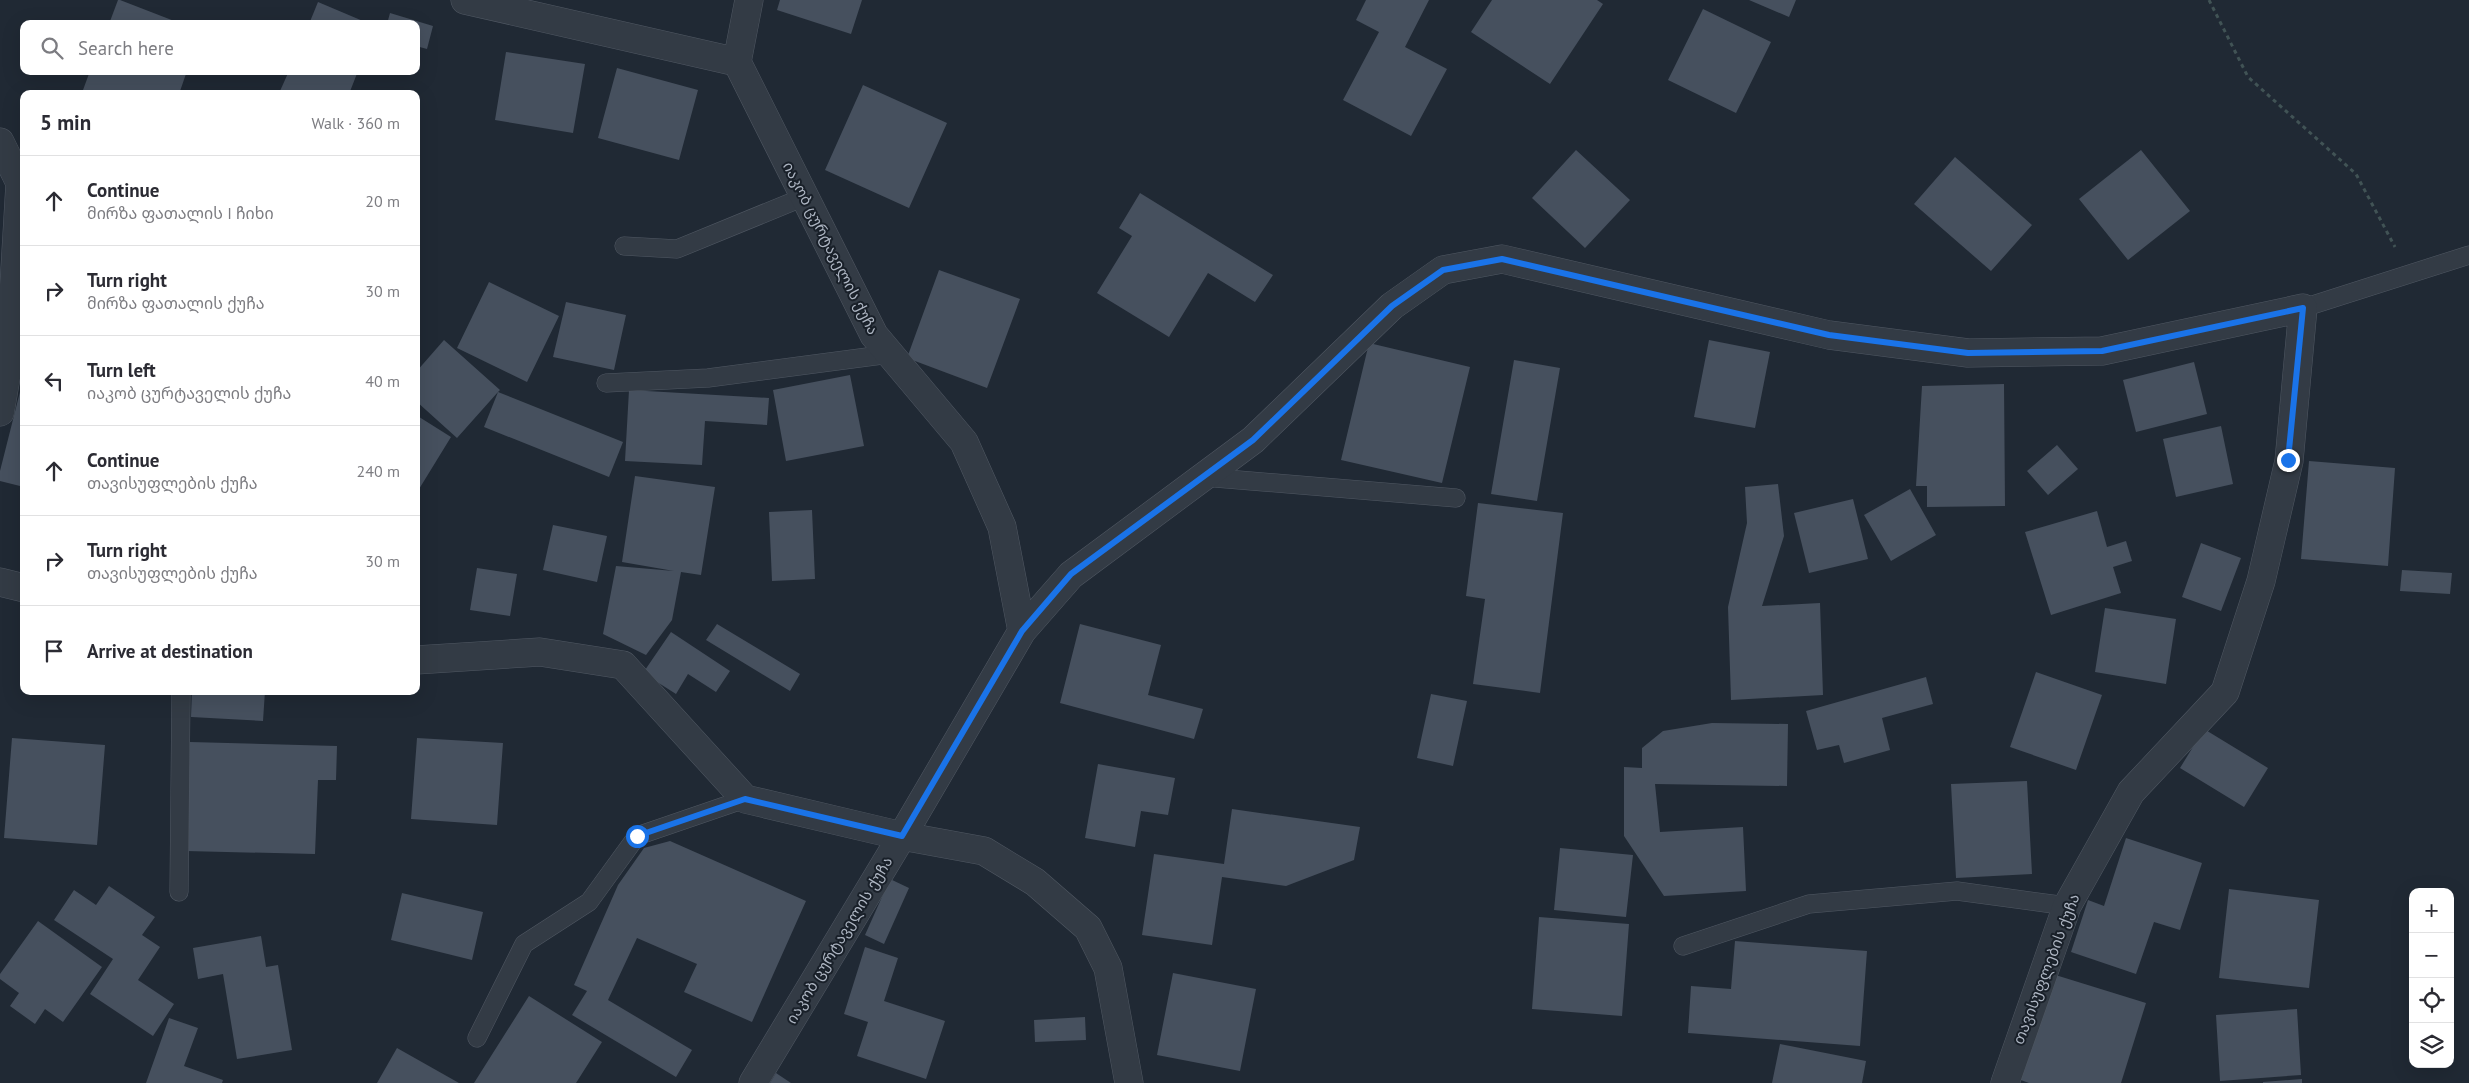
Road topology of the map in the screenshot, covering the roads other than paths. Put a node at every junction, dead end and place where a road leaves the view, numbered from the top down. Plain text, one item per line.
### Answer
1 (465, 0) edge
2 (749, 0) edge
3 (737, 62) junction
4 (0, 142) edge
5 (804, 197) junction
6 (624, 246) dead end
7 (2469, 255) edge
8 (2303, 308) junction
9 (890, 354) junction
10 (606, 383) dead end
11 (0, 412) edge
12 (1203, 477) junction
13 (1456, 498) dead end
14 (0, 582) edge
15 (20, 587) edge
16 (1022, 631) junction
17 (420, 660) edge
18 (181, 695) edge
19 (745, 799) junction
20 (902, 836) junction
21 (179, 892) dead end
22 (2067, 906) junction
23 (1683, 946) dead end
24 (477, 1038) dead end
25 (753, 1083) edge
26 (1129, 1083) edge
27 (2005, 1083) edge

1 - 3 street
2 - 3 street
3 - 5 street, იაკობ ცურტაველის ქუჩა
4 - 11 street
5 - 6 lane
5 - 9 street, იაკობ ცურტაველის ქუჩა
7 - 8 lane
8 - 12 street
8 - 22 street, თავისუფლების ქუჩა
9 - 10 lane
9 - 16 street, იაკობ ცურტაველის ქუჩა
12 - 13 lane
12 - 16 street
14 - 15 street
16 - 20 street, იაკობ ცურტაველის ქუჩა
17 - 19 street
18 - 21 lane
19 - 20 street
19 - 24 lane
20 - 25 street, იაკობ ცურტაველის ქუჩა
20 - 26 street
22 - 23 lane
22 - 27 street, თავისუფლების ქუჩა

